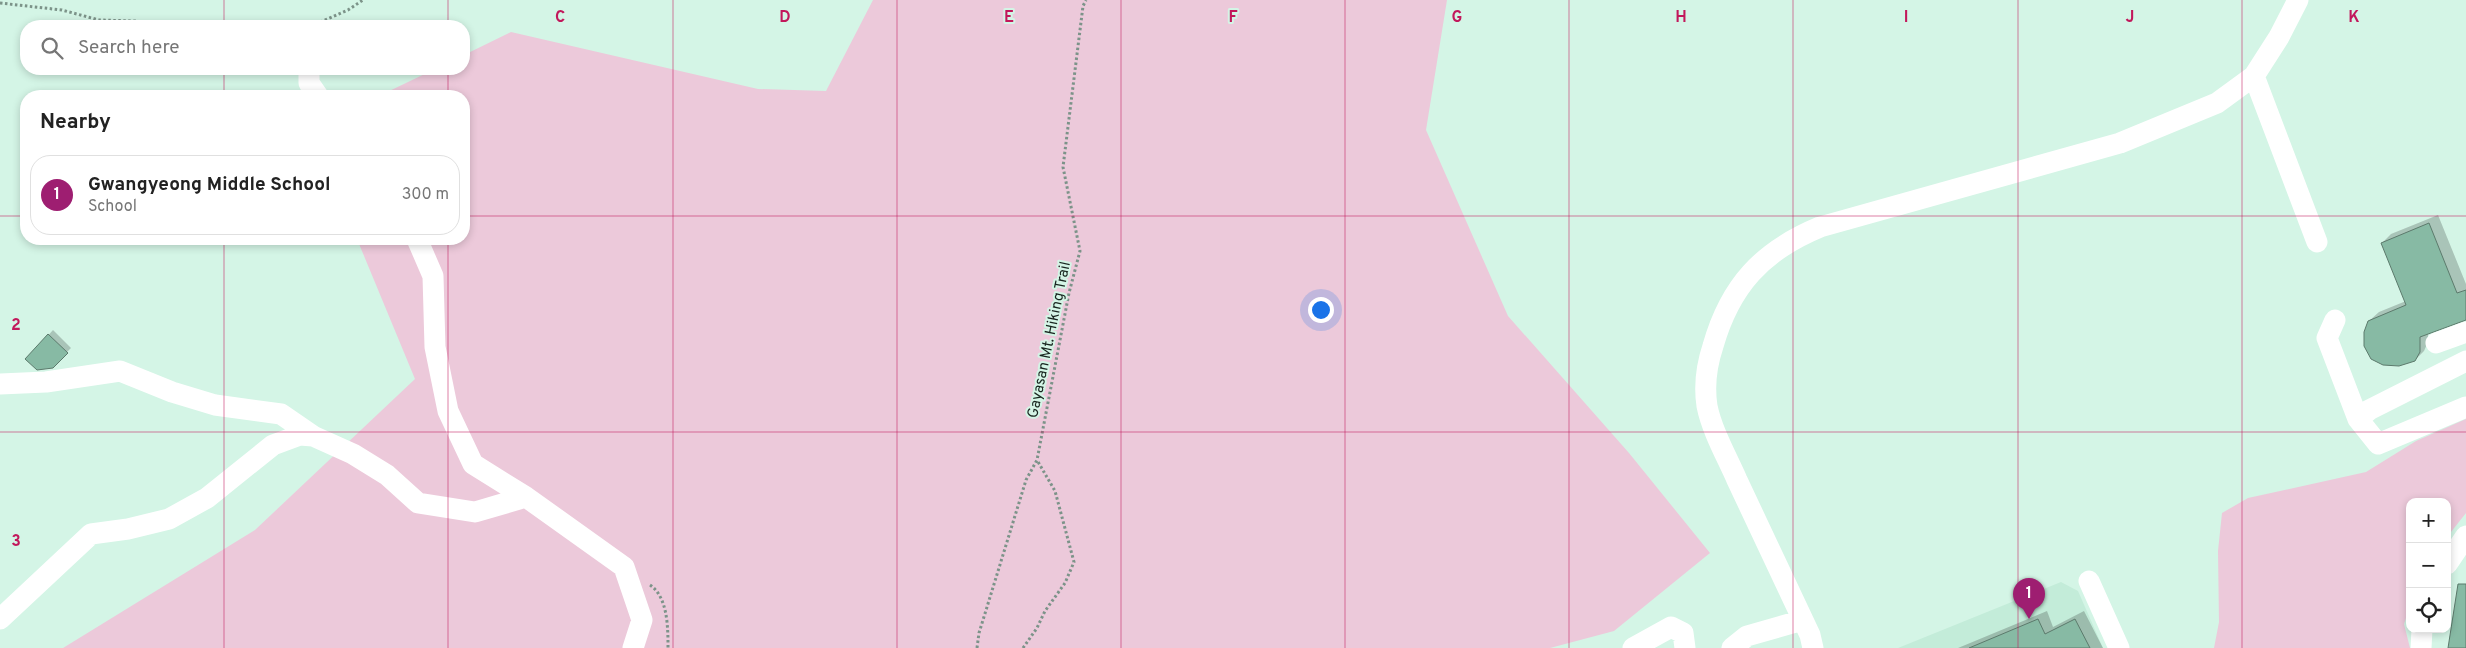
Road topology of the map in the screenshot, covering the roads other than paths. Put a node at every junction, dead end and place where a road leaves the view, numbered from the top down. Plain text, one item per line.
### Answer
1 (2298, 0) edge
2 (309, 75) edge
3 (2254, 76) junction
4 (314, 90) edge
5 (2317, 242) dead end
6 (420, 245) edge
7 (2335, 320) dead end
8 (2466, 332) edge
9 (2436, 343) dead end
10 (2466, 361) edge
11 (0, 384) edge
12 (2466, 407) edge
13 (2358, 419) junction
14 (313, 436) junction
15 (526, 497) junction
16 (2466, 536) edge
17 (2451, 558) edge
18 (2089, 581) dead end
19 (0, 619) edge
20 (1803, 620) junction
21 (2422, 633) edge
22 (633, 648) edge
23 (1633, 648) edge
24 (1684, 648) edge
25 (1732, 648) edge
26 (1813, 648) edge
27 (2118, 648) edge
28 (2421, 648) edge

1 - 3 street
2 - 4 street
3 - 5 street
3 - 20 street
6 - 15 street
7 - 13 street
8 - 9 street
10 - 13 street
11 - 14 street
12 - 13 street
14 - 15 street
14 - 19 street
15 - 22 street
16 - 17 street
18 - 27 street
20 - 25 street
20 - 26 street
21 - 28 street
23 - 24 street

